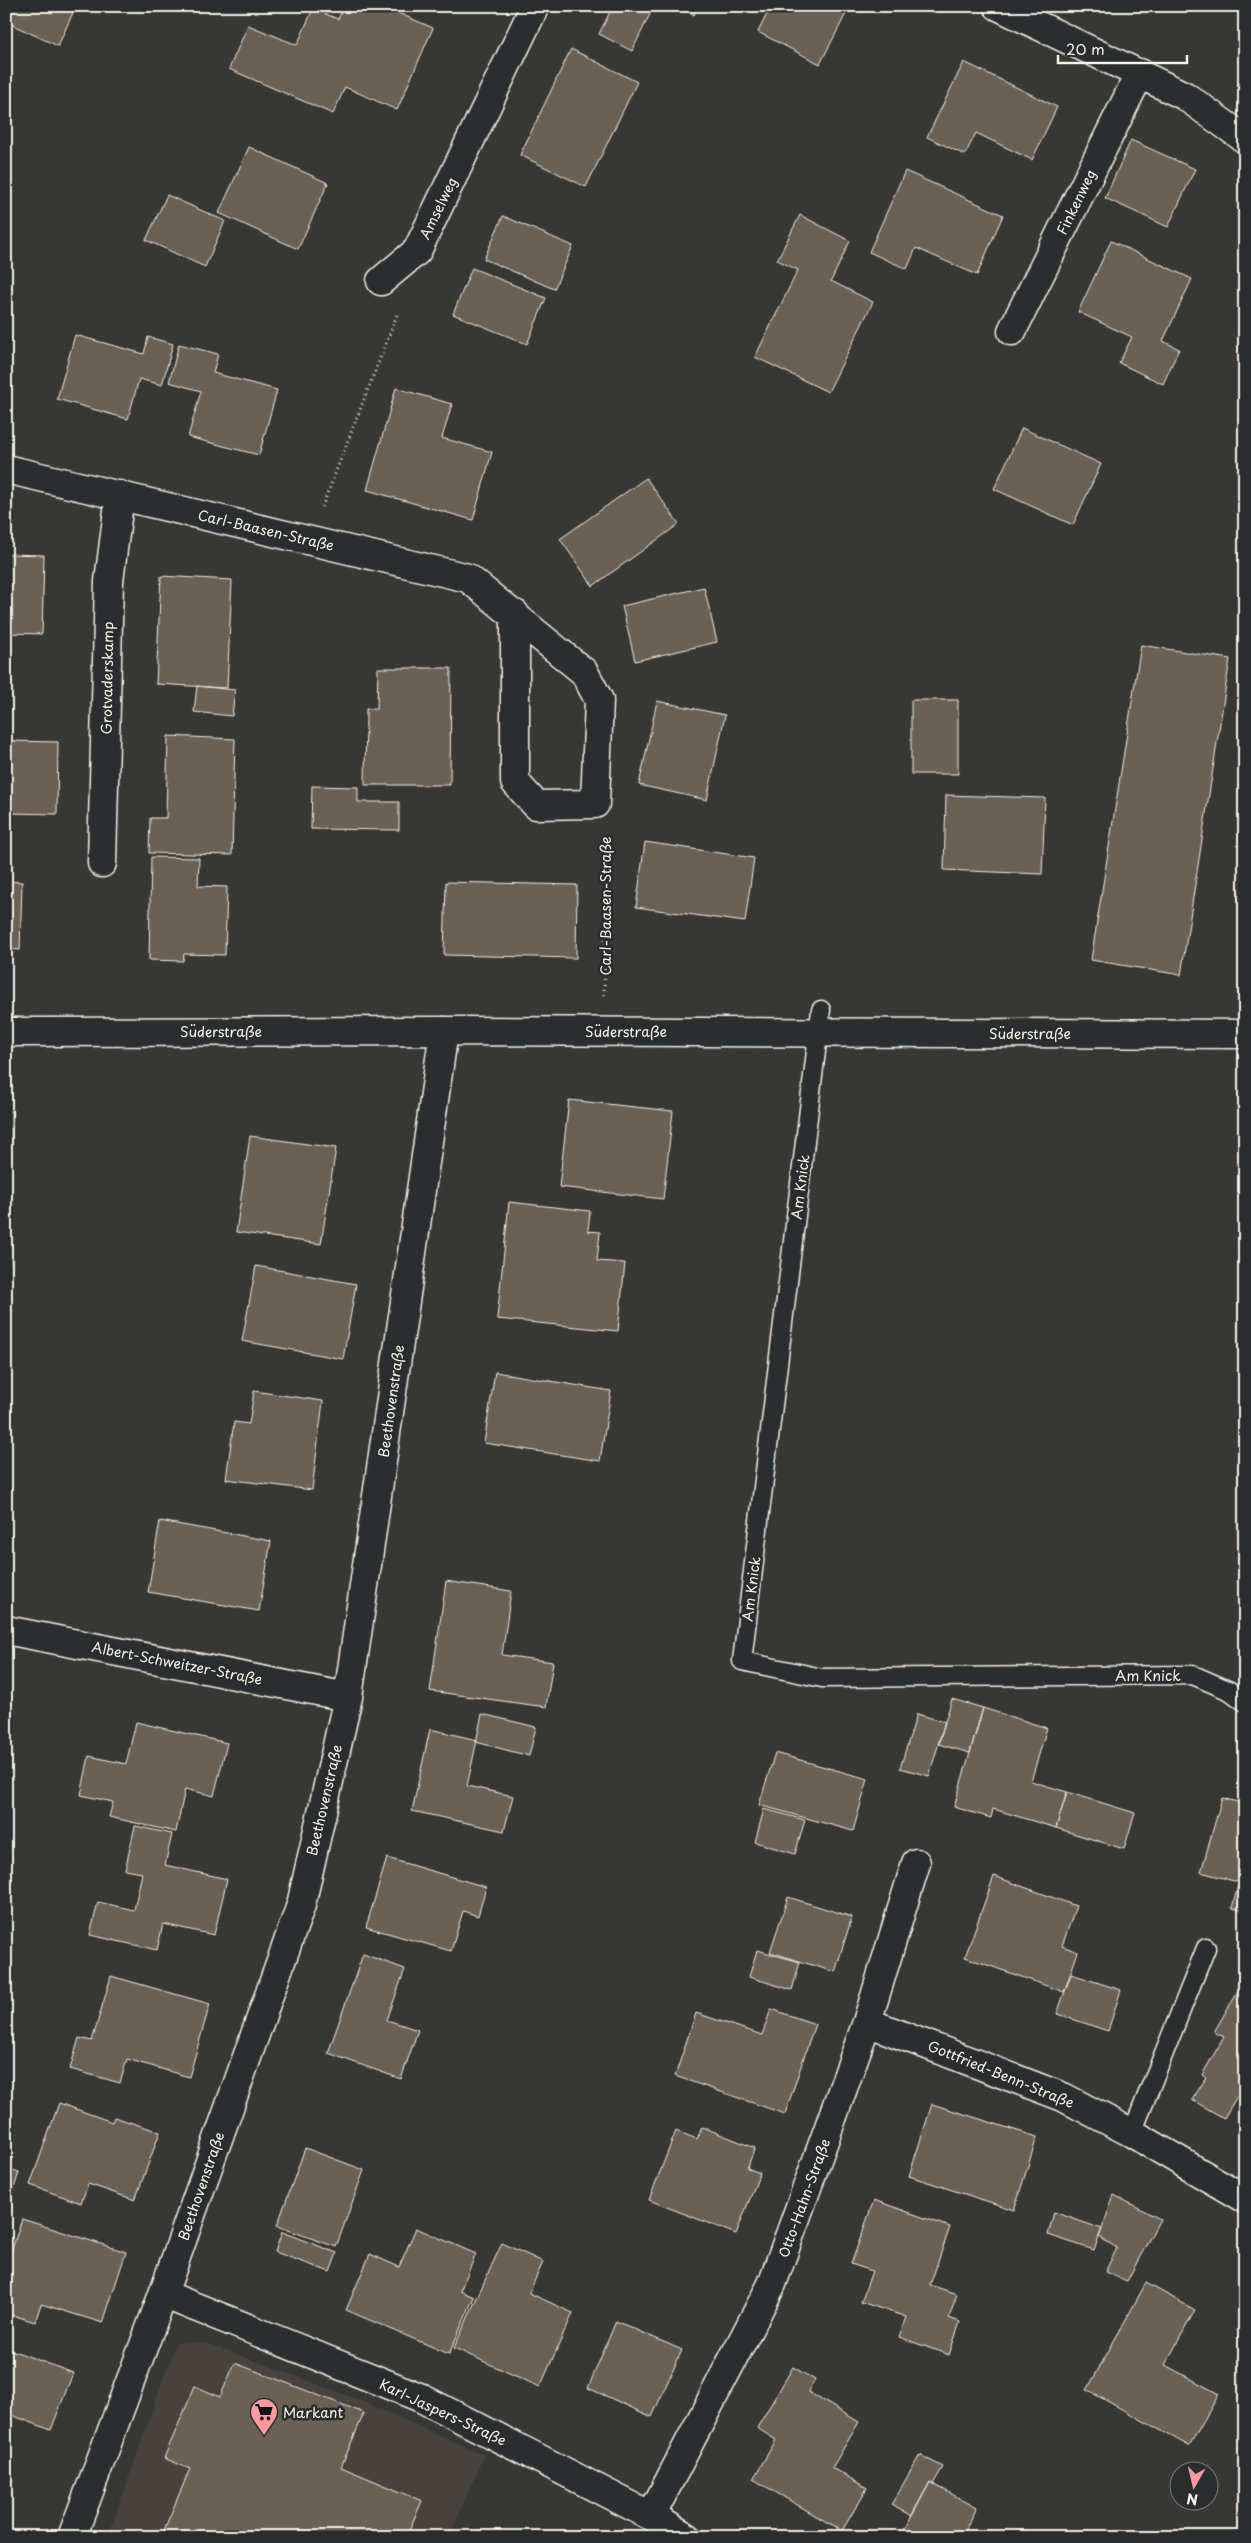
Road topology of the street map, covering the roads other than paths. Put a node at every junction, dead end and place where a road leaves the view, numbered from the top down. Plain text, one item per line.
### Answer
1 (535, 6) edge
2 (998, 6) edge
3 (1140, 73) junction
4 (1245, 139) edge
5 (381, 280) road end
6 (1012, 331) dead end
7 (6, 469) edge
8 (120, 495) junction
9 (515, 614) junction
10 (102, 863) dead end
11 (821, 1021) junction
12 (444, 1031) junction
13 (6, 1032) edge
14 (1245, 1034) edge
15 (6, 1630) edge
16 (348, 1697) junction
17 (1245, 1702) edge
18 (916, 1862) dead end
19 (1206, 1948) dead end
20 (867, 2022) junction
21 (1132, 2133) junction
22 (1245, 2199) edge
23 (163, 2294) junction
24 (651, 2516) junction
25 (72, 2537) edge
26 (687, 2537) edge

1 - 5 street, Amselweg
2 - 3 street
3 - 4 street
3 - 6 street, Finkenweg
7 - 8 street, Carl-Baasen-Straße
8 - 9 street, Carl-Baasen-Straße
8 - 10 street, Grotvaderskamp
9 - 9 street, Carl-Baasen-Straße
11 - 12 street, Süderstraße
11 - 14 street, Süderstraße
11 - 17 lane, Am Knick
12 - 13 street, Süderstraße
12 - 16 street, Beethovenstraße
15 - 16 street, Albert-Schweitzer-Straße
16 - 23 street, Beethovenstraße
18 - 20 street, Otto-Hahn-Straße
19 - 21 lane
20 - 21 street, Gottfried-Benn-Straße
20 - 24 street, Otto-Hahn-Straße
21 - 22 street, Gottfried-Benn-Straße
23 - 24 street, Karl-Jaspers-Straße
23 - 25 street, Beethovenstraße
24 - 26 street, Karl-Jaspers-Straße

